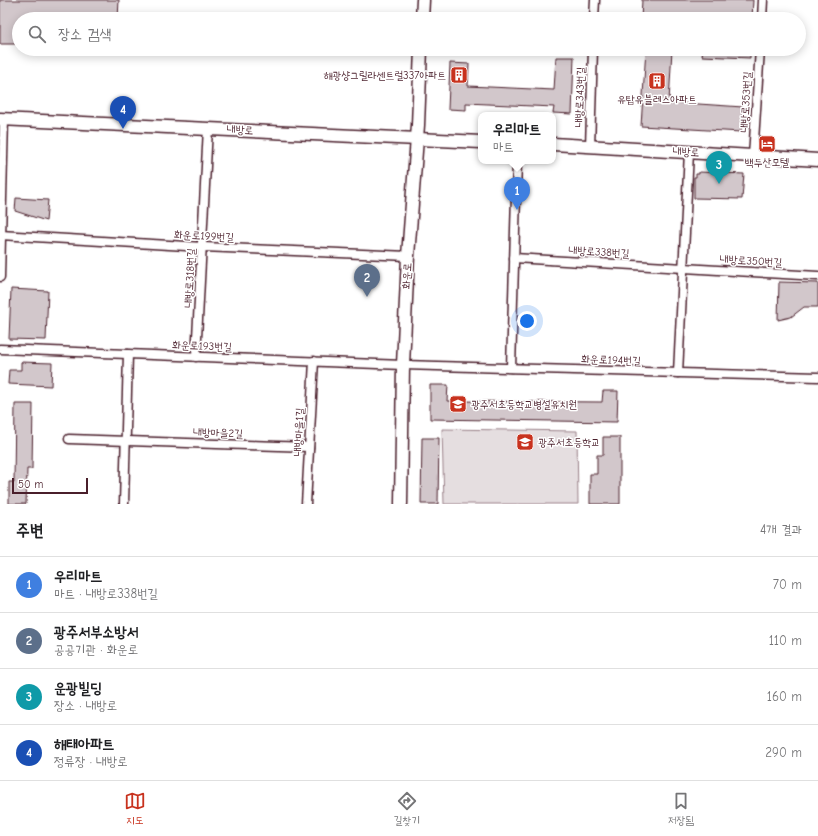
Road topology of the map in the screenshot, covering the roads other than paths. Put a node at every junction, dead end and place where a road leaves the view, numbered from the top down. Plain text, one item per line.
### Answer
1 (423, 0) edge
2 (595, 0) edge
3 (763, 0) edge
4 (422, 12) edge
5 (594, 12) edge
6 (762, 12) edge
7 (421, 56) edge
8 (593, 56) edge
9 (760, 56) edge
10 (2, 119) edge
11 (208, 128) junction
12 (417, 139) junction
13 (478, 142) edge
14 (556, 144) edge
15 (590, 147) junction
16 (688, 152) junction
17 (753, 156) junction
18 (818, 160) edge
19 (517, 164) edge
20 (1, 235) edge
21 (203, 247) junction
22 (408, 256) junction
23 (514, 258) junction
24 (683, 268) junction
25 (818, 276) edge
26 (0, 277) edge
27 (0, 349) edge
28 (128, 354) junction
29 (196, 357) junction
30 (314, 361) junction
31 (403, 364) junction
32 (510, 368) junction
33 (678, 373) junction
34 (818, 377) edge
35 (69, 439) dead end
36 (126, 441) junction
37 (309, 448) junction
38 (124, 504) edge
39 (306, 504) edge
40 (401, 504) edge

1 - 4 street
2 - 5 street
3 - 6 street
7 - 12 street, 화운로
8 - 15 street, 내방로343번길
9 - 17 street, 내방로353번길
10 - 11 street, 내방로
10 - 20 street
11 - 12 street, 내방로
11 - 21 street, 내방로318번길
12 - 13 street, 내방로
12 - 22 street, 화운로
14 - 15 street, 내방로
15 - 16 street, 내방로
16 - 17 street, 내방로
16 - 24 street
17 - 18 street, 내방로
19 - 23 street
20 - 21 street, 화운로199번길
20 - 26 street
21 - 22 street, 화운로199번길
21 - 29 street, 내방로318번길
22 - 31 street, 화운로
23 - 24 street, 내방로338번길
23 - 32 street
24 - 25 street, 내방로350번길
24 - 33 street
27 - 28 street, 화운로193번길
28 - 29 street, 화운로193번길
28 - 36 street
29 - 30 street, 화운로193번길
30 - 31 street, 화운로193번길
30 - 37 street, 내방마을1길
31 - 32 street, 화운로194번길
31 - 40 street, 화운로
32 - 33 street, 화운로194번길
33 - 34 street, 화운로194번길
35 - 36 street, 내방마을2길
36 - 37 street, 내방마을2길
36 - 38 street
37 - 39 street, 내방마을1길

